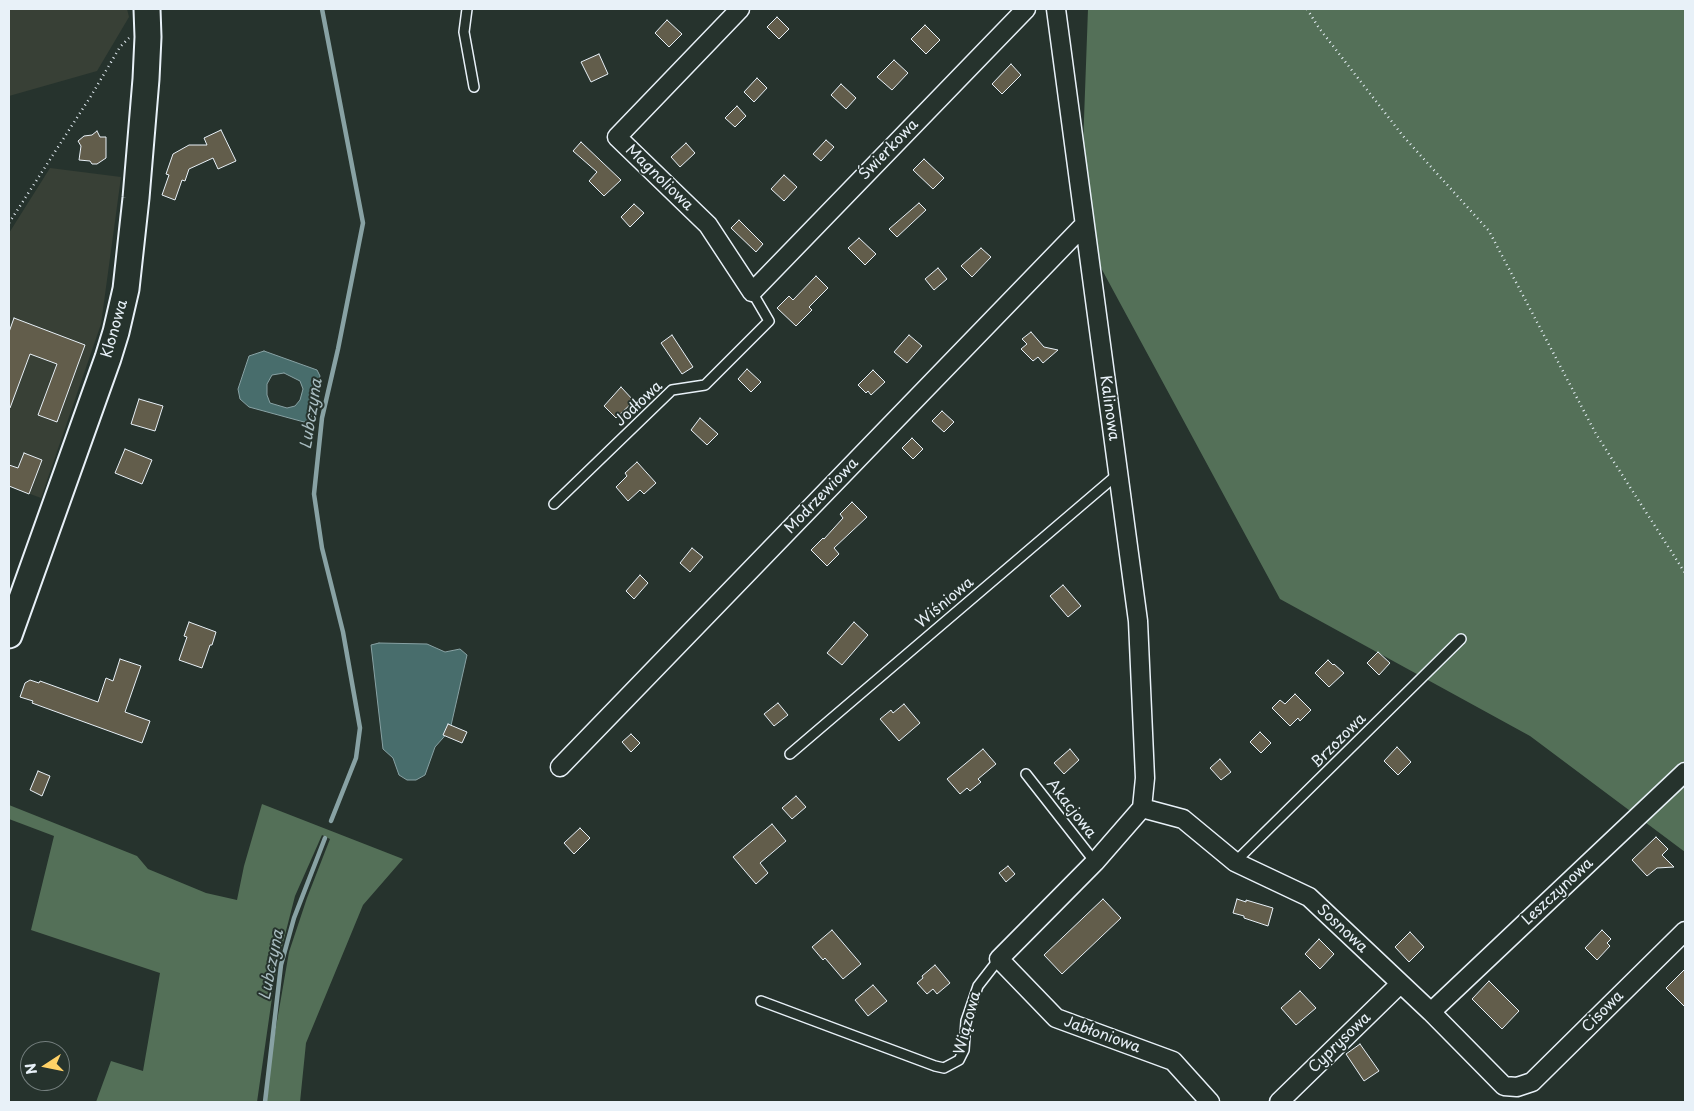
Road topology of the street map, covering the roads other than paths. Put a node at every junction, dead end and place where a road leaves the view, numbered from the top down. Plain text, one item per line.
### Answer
1 (467, 9) edge
2 (740, 9) edge
3 (1026, 9) edge
4 (1056, 9) edge
5 (147, 16) edge
6 (474, 87) dead end
7 (1084, 225) junction
8 (752, 292) junction
9 (1118, 474) junction
10 (554, 504) dead end
11 (9, 635) edge
12 (1461, 639) dead end
13 (790, 754) dead end
14 (560, 767) dead end
15 (1685, 772) edge
16 (1026, 774) dead end
17 (1142, 808) junction
18 (1095, 862) junction
19 (1235, 862) junction
20 (1685, 931) edge
21 (999, 959) junction
22 (1400, 984) junction
23 (761, 1002) dead end
24 (1431, 1012) junction
25 (1517, 1087) joint
26 (1210, 1102) edge
27 (1279, 1102) edge

1 - 6 lane
2 - 8 street, Magnoliowa
3 - 8 street, Świerkowa
4 - 7 street, Kalinowa
5 - 11 street, Klonowa
7 - 9 street, Kalinowa
7 - 14 street, Modrzewiowa
8 - 10 lane, Jodłowa
9 - 13 lane, Wiśniowa
9 - 17 street, Kalinowa
12 - 19 lane, Brzozowa
15 - 24 street, Leszczynowa
16 - 18 lane, Akacjowa
17 - 18 street, Wiązowa
17 - 19 street, Sosnowa
18 - 21 street, Wiązowa
19 - 22 street, Sosnowa
20 - 25 street, Cisowa
21 - 23 lane, Wiązowa
21 - 26 street, Jabłoniowa
22 - 24 street, Sosnowa
22 - 27 street, Cyprysowa
24 - 25 street, Sosnowa

